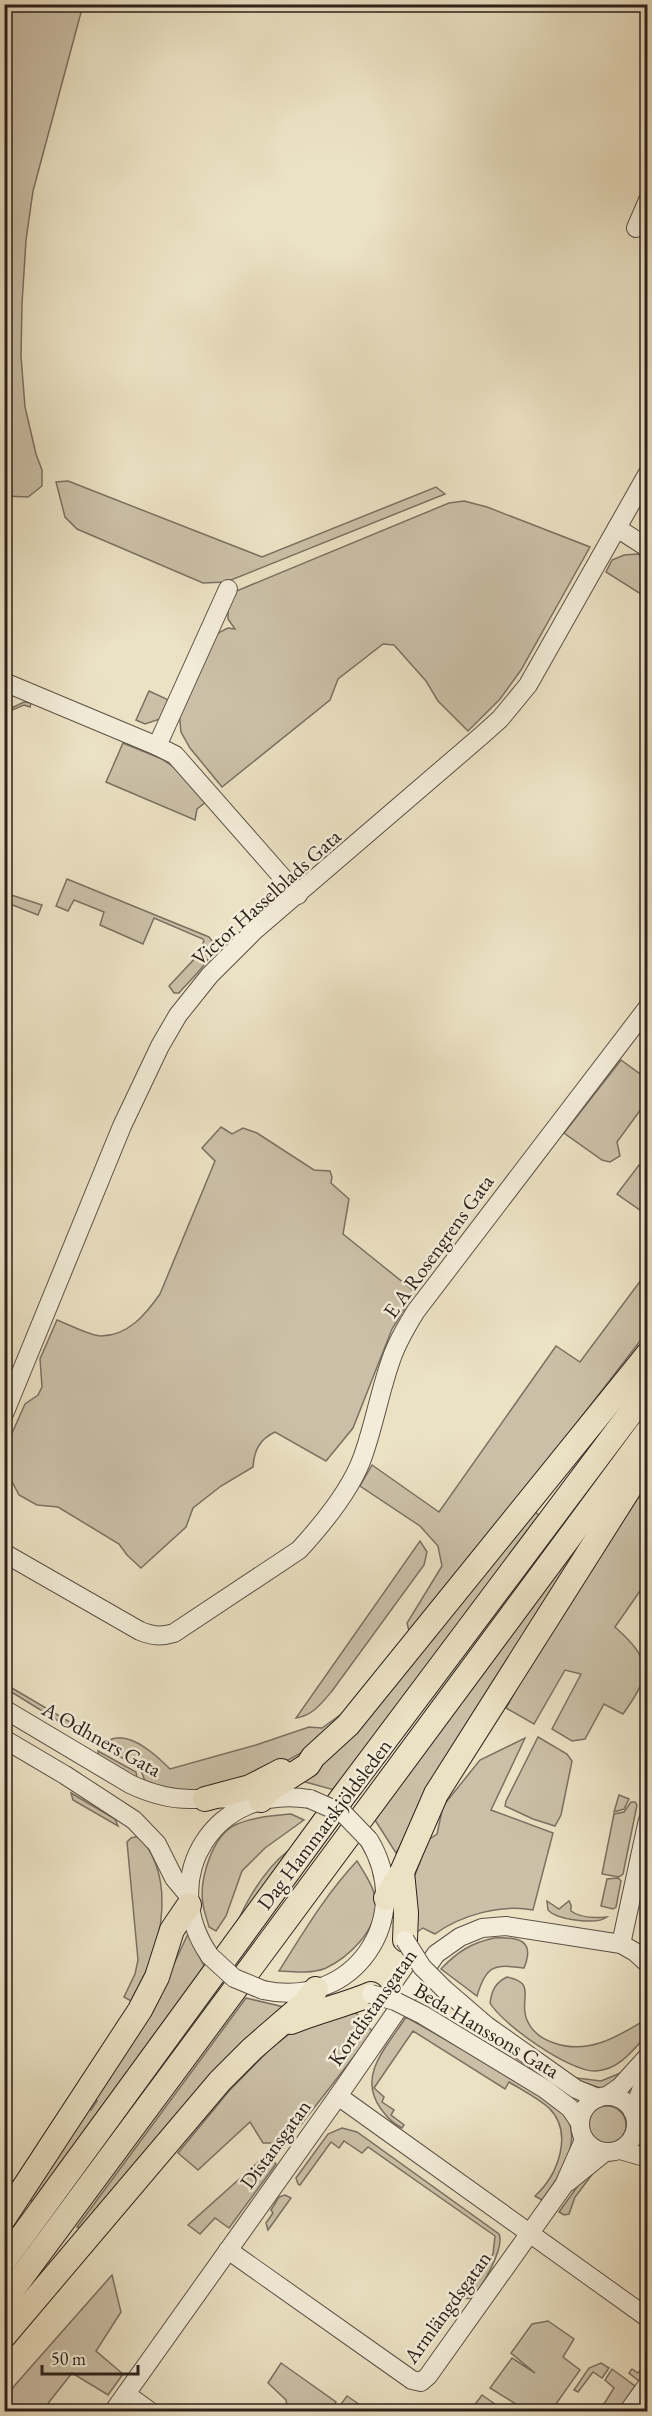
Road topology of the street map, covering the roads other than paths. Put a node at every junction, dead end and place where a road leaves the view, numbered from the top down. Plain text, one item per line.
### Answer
1 (648, 200) edge
2 (636, 228) dead end
3 (648, 472) edge
4 (617, 528) junction
5 (648, 548) edge
6 (228, 589) dead end
7 (4, 682) edge
8 (157, 746) junction
9 (298, 895) junction
10 (648, 1007) edge
11 (648, 1354) edge
12 (648, 1390) edge
13 (4, 1414) edge
14 (648, 1431) edge
15 (648, 1459) edge
16 (4, 1553) edge
17 (4, 1709) edge
18 (4, 1739) edge
19 (313, 1757) junction
20 (205, 1799) junction
21 (257, 1801) junction
22 (648, 1820) edge
23 (402, 1872) junction
24 (189, 1900) junction
25 (386, 1901) junction
26 (405, 1940) junction
27 (621, 1944) junction
28 (648, 1964) edge
29 (321, 1988) junction
30 (371, 1994) junction
31 (279, 2026) junction
32 (648, 2056) edge
33 (648, 2071) edge
34 (338, 2096) junction
35 (603, 2097) junction
36 (634, 2117) junction
37 (582, 2131) junction
38 (648, 2139) edge
39 (612, 2151) junction
40 (648, 2158) edge
41 (564, 2185) junction
42 (4, 2218) edge
43 (529, 2232) junction
44 (228, 2250) junction
45 (4, 2261) edge
46 (4, 2301) edge
47 (648, 2318) edge
48 (4, 2336) edge
49 (648, 2384) edge
50 (126, 2394) junction
51 (113, 2412) edge
52 (151, 2412) edge
53 (628, 2412) edge

1 - 2 street
3 - 4 street, Victor Hasselblads Gata
4 - 5 street
4 - 9 street, Victor Hasselblads Gata
6 - 8 street
7 - 8 street
8 - 9 street
9 - 13 street, Victor Hasselblads Gata
10 - 16 street, E A Rosengrens Gata
11 - 19 main road
12 - 45 main road, Dag Hammarskjöldsleden
14 - 46 main road, Dag Hammarskjöldsleden
15 - 23 main road
17 - 20 street, A Odhners Gata
18 - 24 street
19 - 20 main road
19 - 21 main road
20 - 21 street, A Odhners Gata
21 - 24 street
21 - 25 street, bridge
22 - 27 street
23 - 25 main road
23 - 26 main road
24 - 29 street, bridge
24 - 42 main road
25 - 26 street, Beda Hanssons Gata
25 - 29 street
26 - 35 street, Beda Hanssons Gata, bridge
27 - 28 street
27 - 34 street, Kortdistansgatan
29 - 30 street, Beda Hanssons Gata
29 - 31 main road
30 - 31 main road
30 - 37 street, Beda Hanssons Gata, bridge
31 - 48 main road
32 - 35 street
33 - 36 street
34 - 43 street, Distansgatan
34 - 44 street, Distansgatan
35 - 36 street, Beda Hanssons Gata
35 - 37 street
36 - 38 street, Beda Hanssons Gata
36 - 39 street
37 - 39 street, Beda Hanssons Gata
37 - 41 street, Armlängdsgatan
39 - 40 street, Beda Hanssons Gata
39 - 41 street, Armlängdsgatan
41 - 43 street, Armlängdsgatan
43 - 44 street, Armlängdsgatan
43 - 47 street, Distansgatan
44 - 50 street, Distansgatan
49 - 53 street
50 - 51 street, Distansgatan
50 - 52 street

